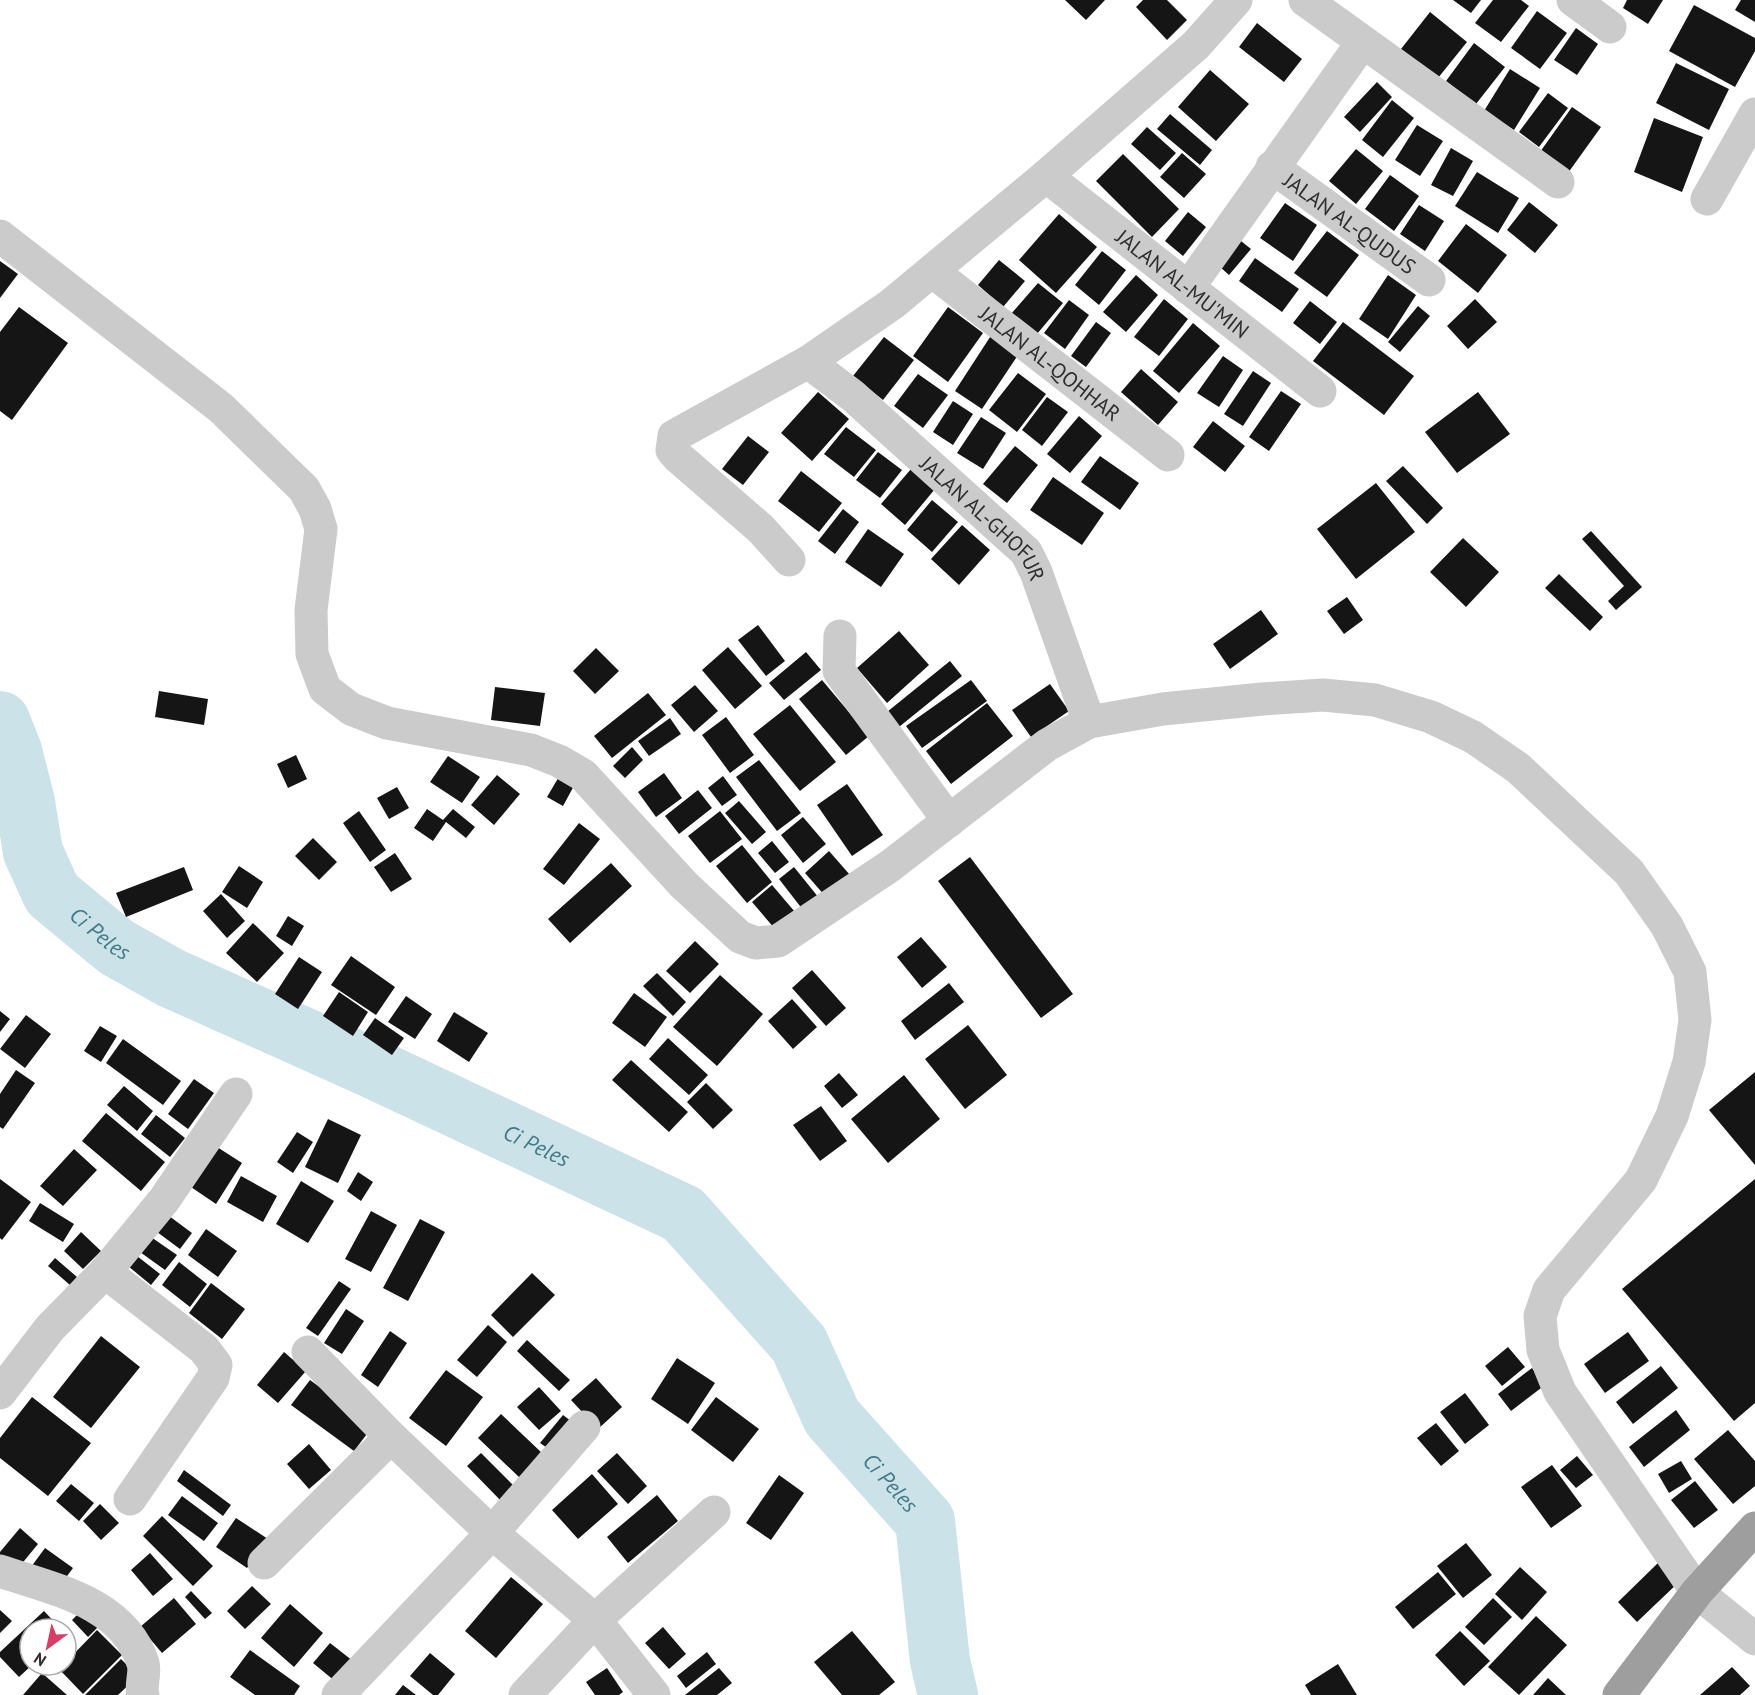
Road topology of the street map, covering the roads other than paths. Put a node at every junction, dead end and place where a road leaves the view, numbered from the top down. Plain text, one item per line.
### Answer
1 (1236, 0) edge
2 (1305, 0) edge
3 (1573, 0) edge
4 (1610, 27) dead end
5 (1362, 43) junction
6 (1755, 114) edge
7 (1272, 167) junction
8 (1046, 176) junction
9 (1558, 182) dead end
10 (1707, 200) dead end
11 (0, 236) edge
12 (932, 271) junction
13 (1429, 280) dead end
14 (1188, 288) junction
15 (808, 362) junction
16 (1320, 391) dead end
17 (1168, 455) dead end
18 (789, 560) dead end
19 (840, 636) dead end
20 (1089, 722) junction
21 (949, 821) junction
22 (236, 1094) dead end
23 (105, 1272) junction
24 (308, 1352) dead end
25 (10, 1360) edge
26 (0, 1393) edge
27 (584, 1427) dead end
28 (391, 1437) junction
29 (130, 1499) dead end
30 (714, 1512) dead end
31 (1755, 1528) edge
32 (492, 1533) junction
33 (264, 1563) dead end
34 (0, 1571) edge
35 (1697, 1592) junction
36 (595, 1620) junction
37 (1755, 1639) edge
38 (1647, 1661) junction
39 (143, 1695) edge
40 (338, 1695) edge
41 (525, 1695) edge
42 (654, 1695) edge
43 (1619, 1695) edge
44 (1635, 1695) edge

1 - 8 street
2 - 5 street
3 - 4 street
5 - 7 street
5 - 9 street
6 - 10 street
7 - 13 street, JALAN AL-QUDUS
7 - 14 street
8 - 12 street
8 - 14 street, JALAN AL-MU'MIN
11 - 21 street
12 - 15 street
12 - 17 street, JALAN AL-QOHHAR
14 - 16 street, JALAN AL-MU'MIN
15 - 18 street
15 - 20 street, JALAN AL-GHOFUR
19 - 21 street
20 - 21 street
20 - 35 street
22 - 23 street
23 - 25 street
23 - 29 street
24 - 28 street
25 - 26 street
27 - 32 street
28 - 32 street
28 - 33 street
30 - 36 street
31 - 35 highway
32 - 36 street
32 - 40 street
34 - 39 street
35 - 37 street
35 - 38 highway
36 - 41 street
36 - 42 street
38 - 43 highway
38 - 44 highway

